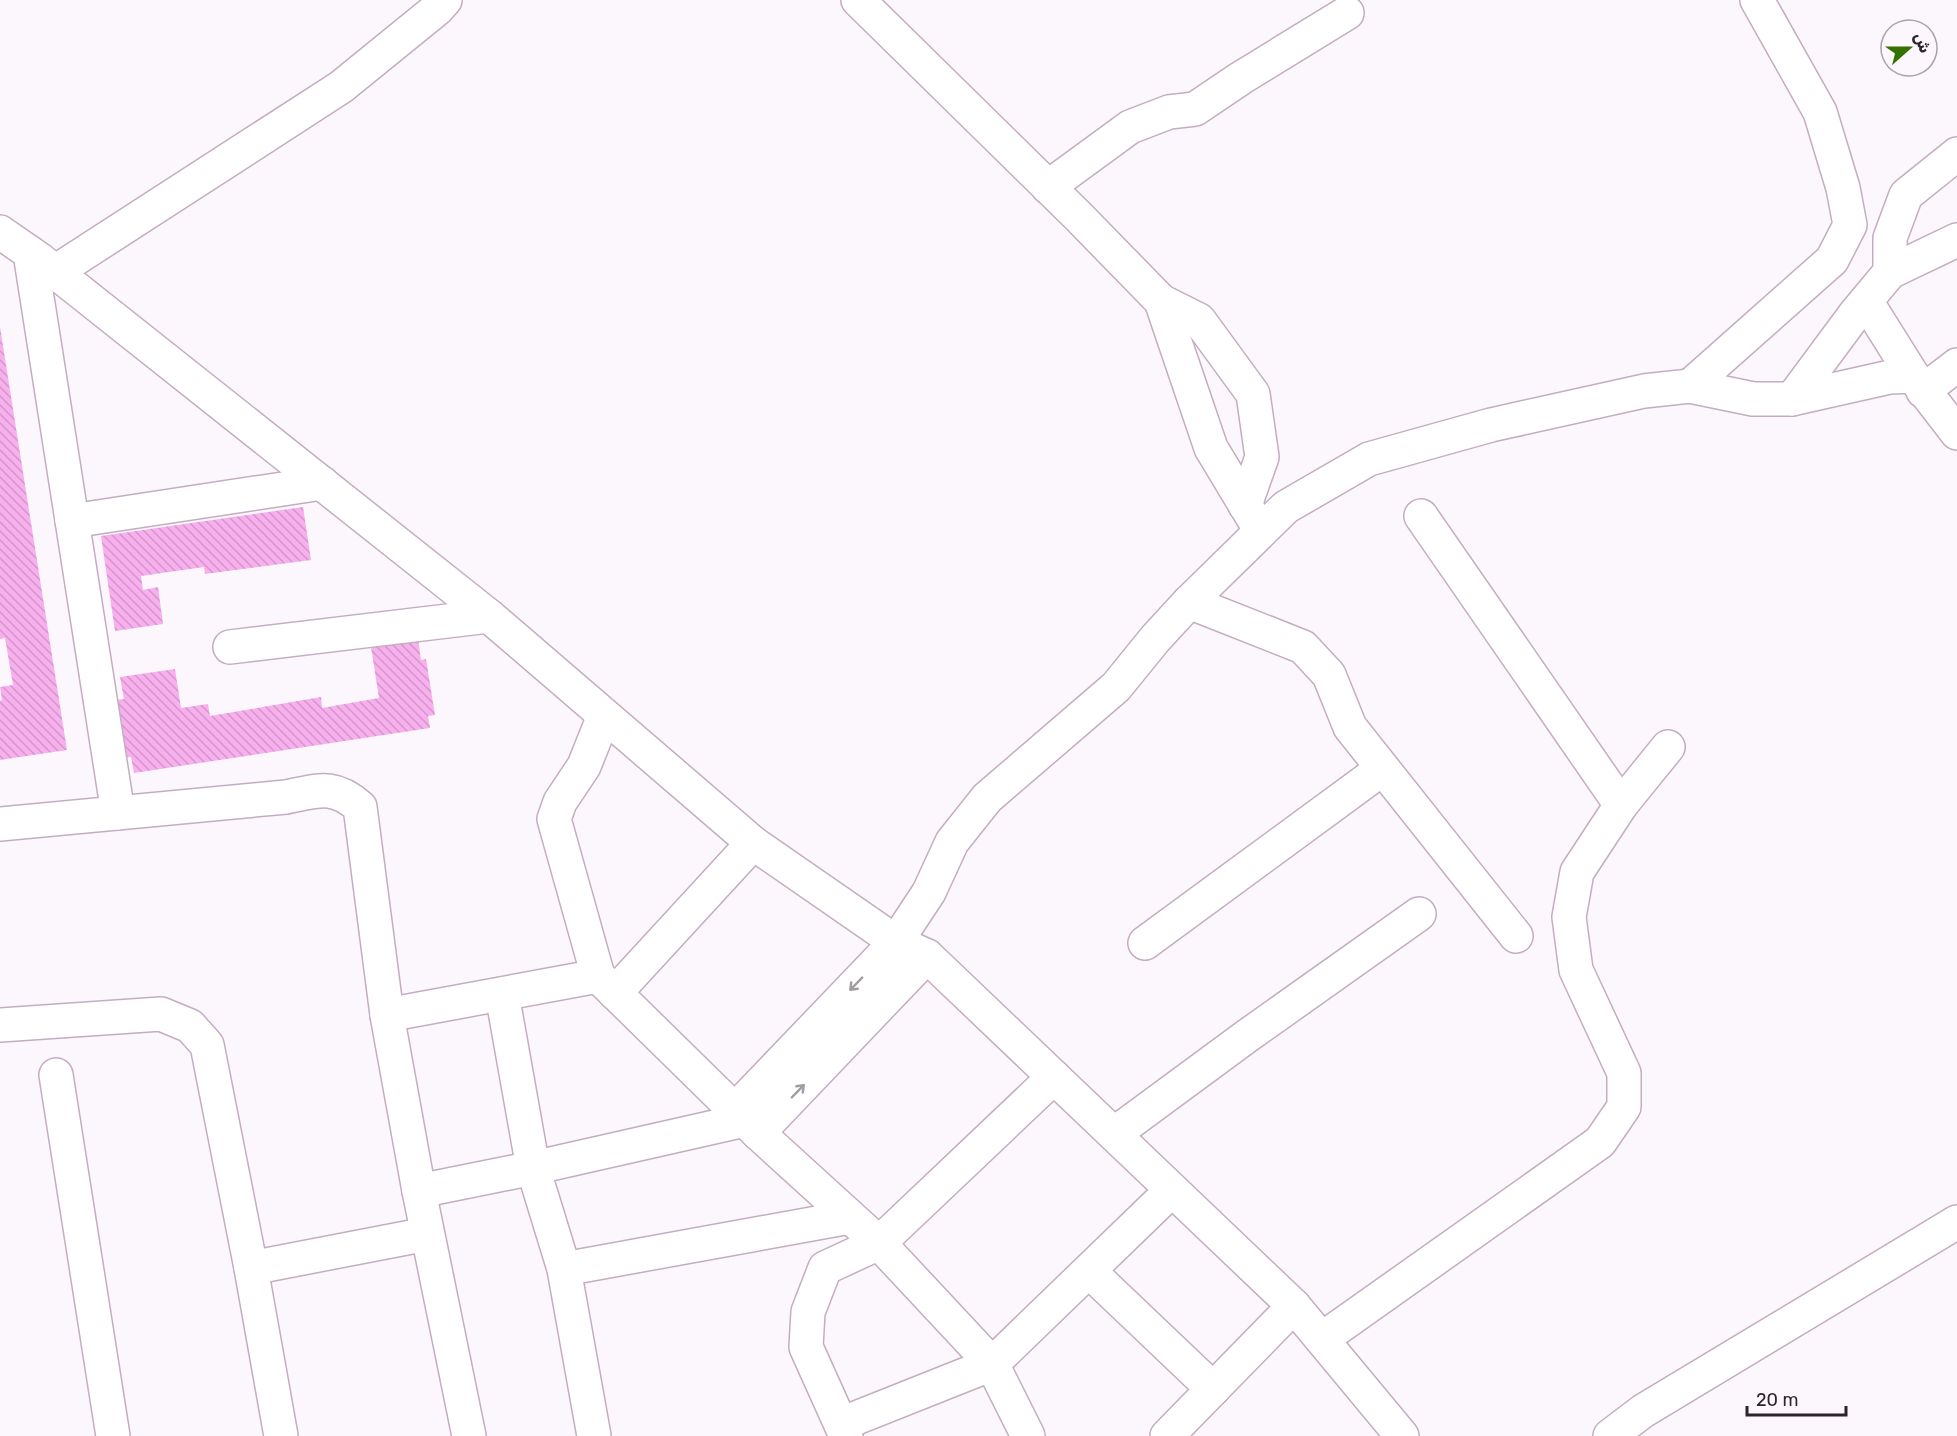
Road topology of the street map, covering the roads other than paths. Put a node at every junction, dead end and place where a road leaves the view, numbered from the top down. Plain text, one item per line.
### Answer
1 (445, 0) edge
2 (858, 0) edge
3 (1757, 0) edge
4 (1347, 13) dead end
5 (1957, 154) edge
6 (1048, 187) junction
7 (0, 232) edge
8 (1957, 240) edge
9 (30, 253) junction
10 (56, 272) junction
11 (1890, 272) junction
12 (1161, 301) junction
13 (1866, 301) junction
14 (1957, 365) edge
15 (1918, 383) junction
16 (1690, 386) junction
17 (1792, 399) junction
18 (1957, 434) edge
19 (322, 483) junction
20 (1421, 516) dead end
21 (1253, 518) junction
22 (72, 521) junction
23 (1189, 602) junction
24 (489, 616) junction
25 (230, 647) dead end
26 (604, 716) junction
27 (1668, 747) dead end
28 (1382, 769) junction
29 (1621, 805) junction
30 (118, 813) junction
31 (0, 824) edge
32 (753, 843) junction
33 (1419, 914) dead end
34 (1516, 936) dead end
35 (896, 942) junction
36 (1145, 943) dead end
37 (927, 956) junction
38 (606, 984) junction
39 (501, 994) junction
40 (387, 1015) junction
41 (0, 1025) edge
42 (56, 1075) dead end
43 (1054, 1077) junction
44 (746, 1121) junction
45 (1114, 1134) junction
46 (533, 1168) junction
47 (1172, 1190) junction
48 (419, 1191) junction
49 (850, 1216) junction
50 (1957, 1222) edge
51 (428, 1234) junction
52 (879, 1244) junction
53 (250, 1268) junction
54 (564, 1269) junction
55 (1089, 1271) junction
56 (1294, 1306) junction
57 (1322, 1339) junction
58 (992, 1364) junction
59 (1213, 1389) junction
60 (844, 1430) edge
61 (113, 1436) edge
62 (281, 1436) edge
63 (469, 1436) edge
64 (594, 1436) edge
65 (1028, 1436) edge
66 (1167, 1436) edge
67 (1401, 1436) edge
68 (1610, 1436) edge

1 - 10 street
2 - 6 street
3 - 16 street
4 - 6 street
5 - 11 street
6 - 12 street
7 - 9 street
8 - 11 street
9 - 10 street
9 - 22 street
10 - 19 street
11 - 13 street
12 - 21 street
12 - 21 street
13 - 15 street
13 - 17 street
14 - 15 street
15 - 17 street
15 - 18 street
16 - 17 street
16 - 21 street
19 - 22 street
19 - 24 street
20 - 29 street
21 - 23 street
22 - 30 street
23 - 28 street
23 - 35 street
24 - 25 street
24 - 26 street
26 - 32 street
26 - 38 street
27 - 29 street
28 - 34 street
28 - 36 street
29 - 57 street
30 - 31 street
30 - 40 street
32 - 35 street
32 - 38 street
33 - 45 street
35 - 37 street
35 -> 44 street
37 - 43 street
44 -> 37 street
38 - 39 street
38 - 44 street
39 - 40 street
39 - 46 street
40 - 48 street
41 - 53 street
42 - 61 street
43 - 45 street
43 - 52 street
44 - 46 street
44 - 49 street
45 - 47 street
46 - 48 street
46 - 54 street
47 - 55 street
47 - 56 street
48 - 51 street
49 - 52 street
49 - 54 street
50 - 68 street
51 - 53 street
51 - 63 street
52 - 58 street
52 - 60 street
53 - 62 street
54 - 64 street
55 - 58 street
55 - 59 street
56 - 57 street
56 - 59 street
57 - 67 street
58 - 60 street
58 - 65 street
59 - 66 street

